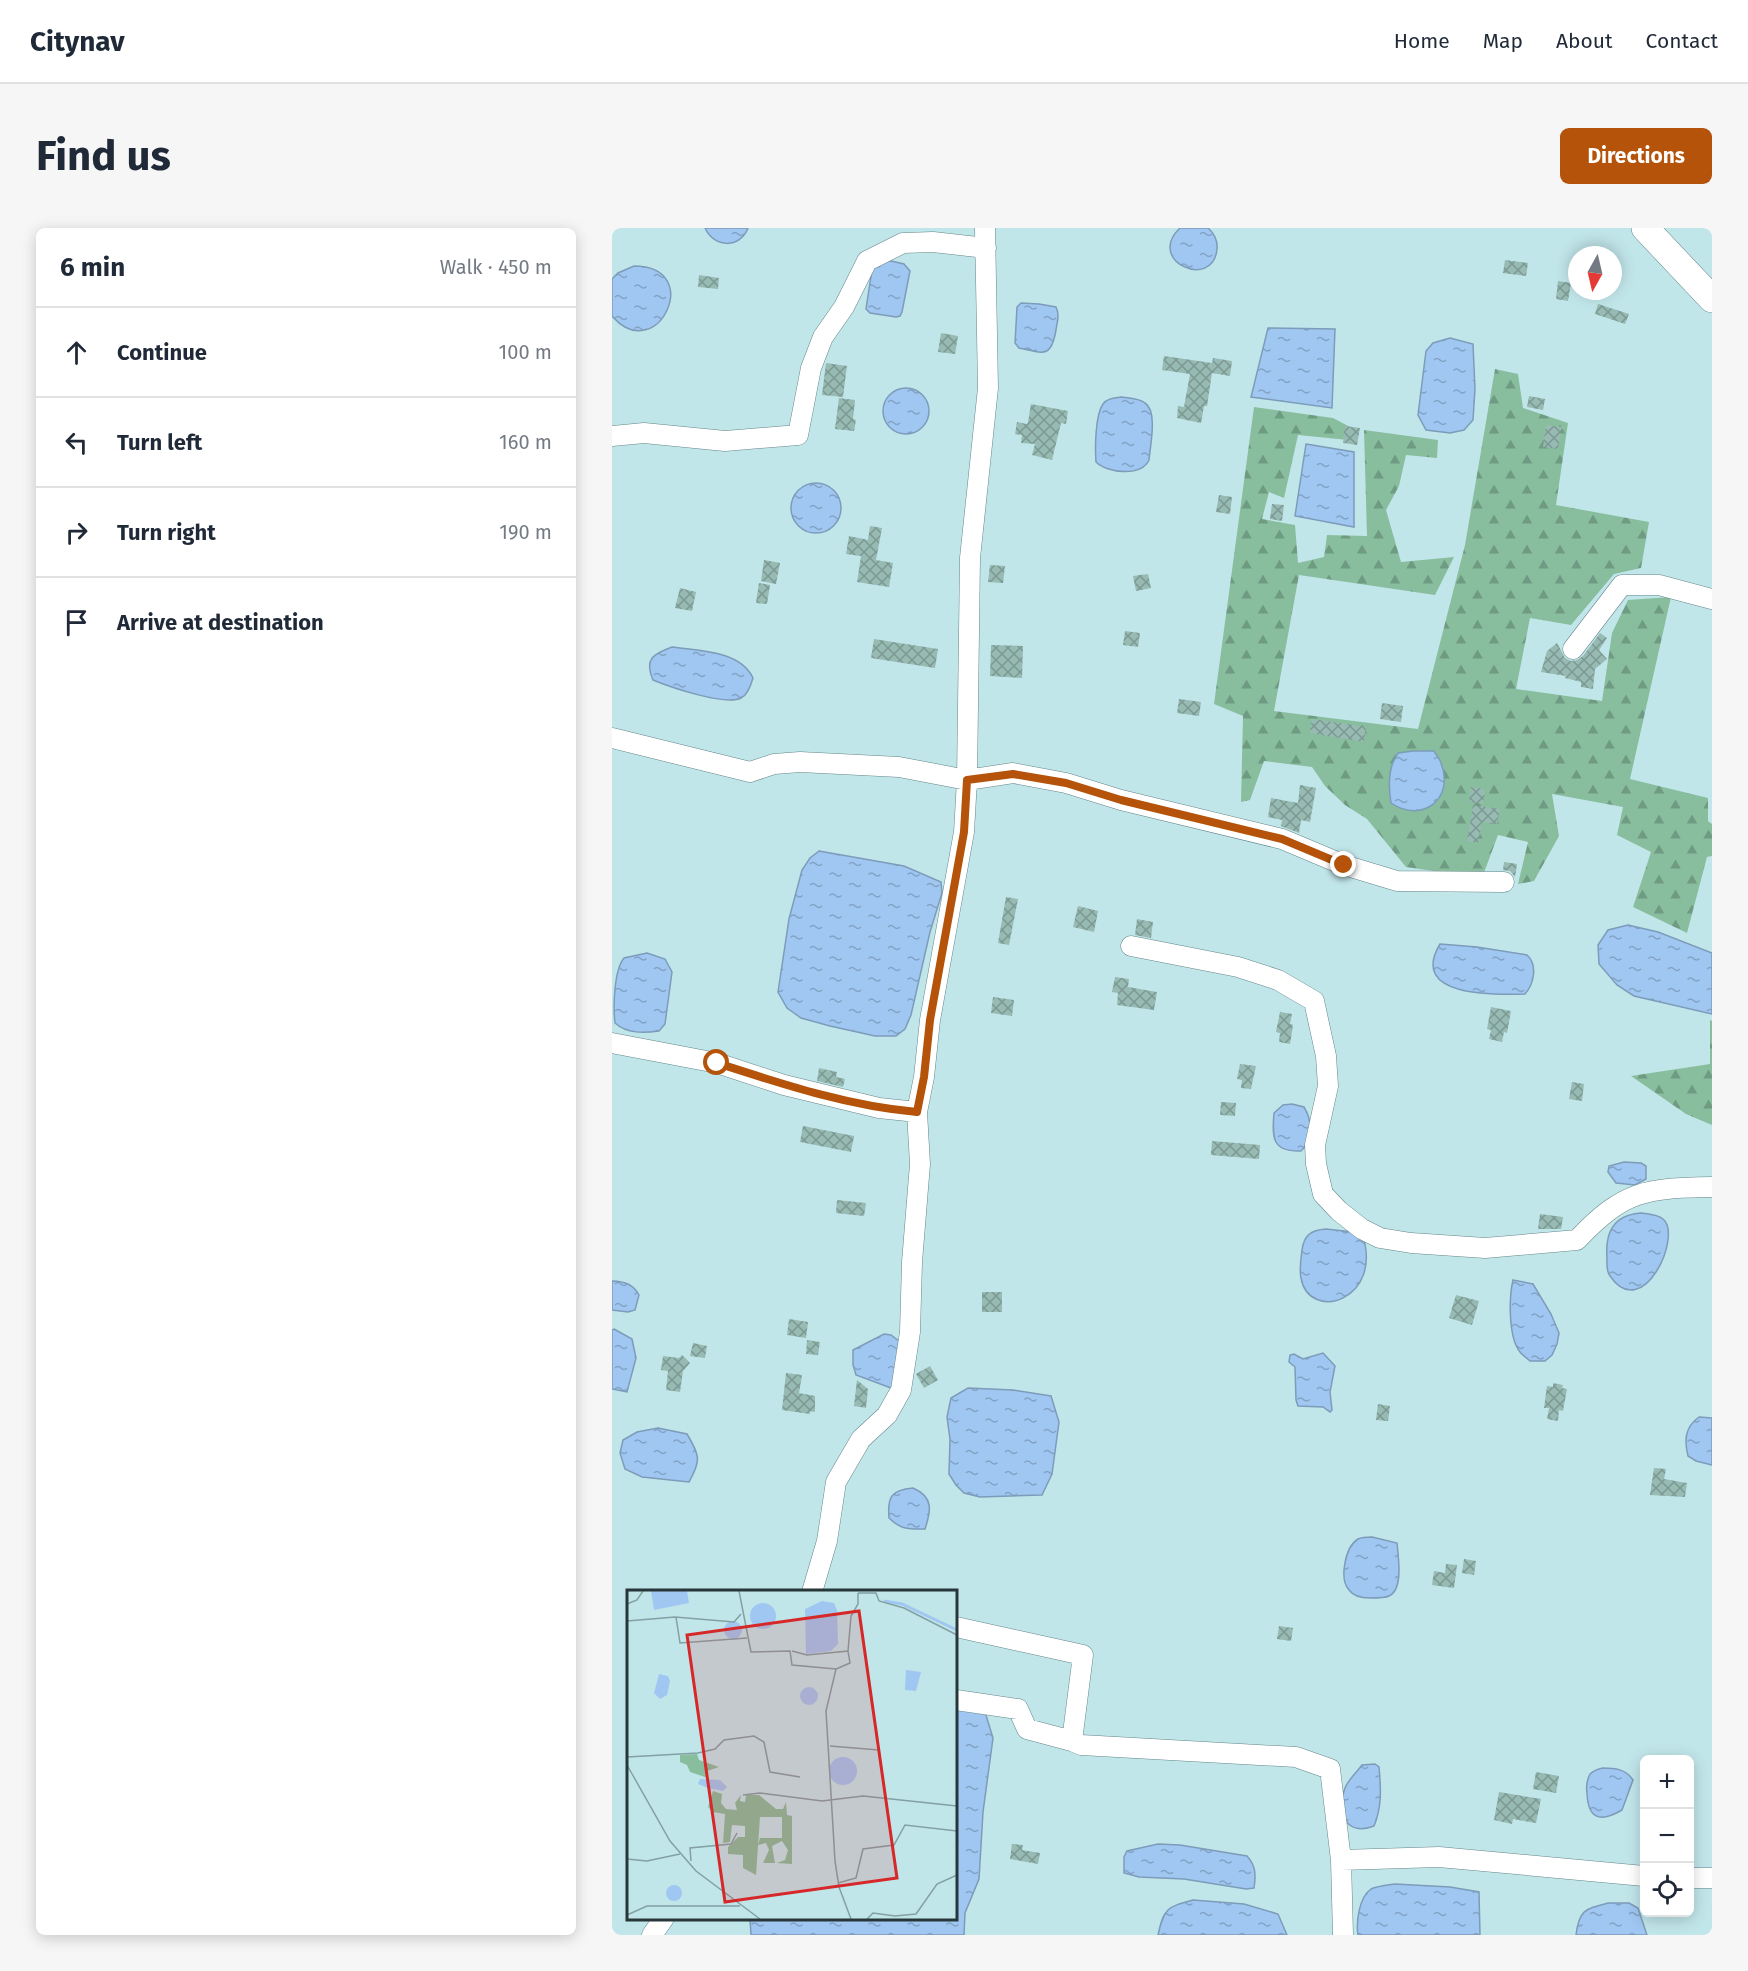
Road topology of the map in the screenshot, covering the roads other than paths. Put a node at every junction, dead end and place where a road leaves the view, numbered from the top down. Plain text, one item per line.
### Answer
1 (986, 228) edge
2 (1645, 228) edge
3 (986, 248) junction
4 (1712, 299) edge
5 (612, 436) edge
6 (1712, 598) edge
7 (1573, 649) dead end
8 (612, 738) edge
9 (967, 780) junction
10 (1504, 882) dead end
11 (1131, 946) dead end
12 (612, 1042) edge
13 (917, 1112) junction
14 (1712, 1187) edge
15 (813, 1590) edge
16 (957, 1627) edge
17 (957, 1700) edge
18 (1072, 1741) junction
19 (1341, 1860) junction
20 (1640, 1876) edge
21 (1694, 1878) edge
22 (1712, 1878) edge
23 (663, 1920) edge
24 (652, 1935) edge
25 (1343, 1935) edge

1 - 3 street
2 - 4 highway
3 - 5 street
3 - 9 street
6 - 7 street
8 - 9 street
9 - 10 street
9 - 13 street
11 - 14 street
12 - 13 street
13 - 15 street
16 - 18 street
17 - 18 street
18 - 19 street
19 - 20 street
19 - 25 street
21 - 22 street
23 - 24 street

